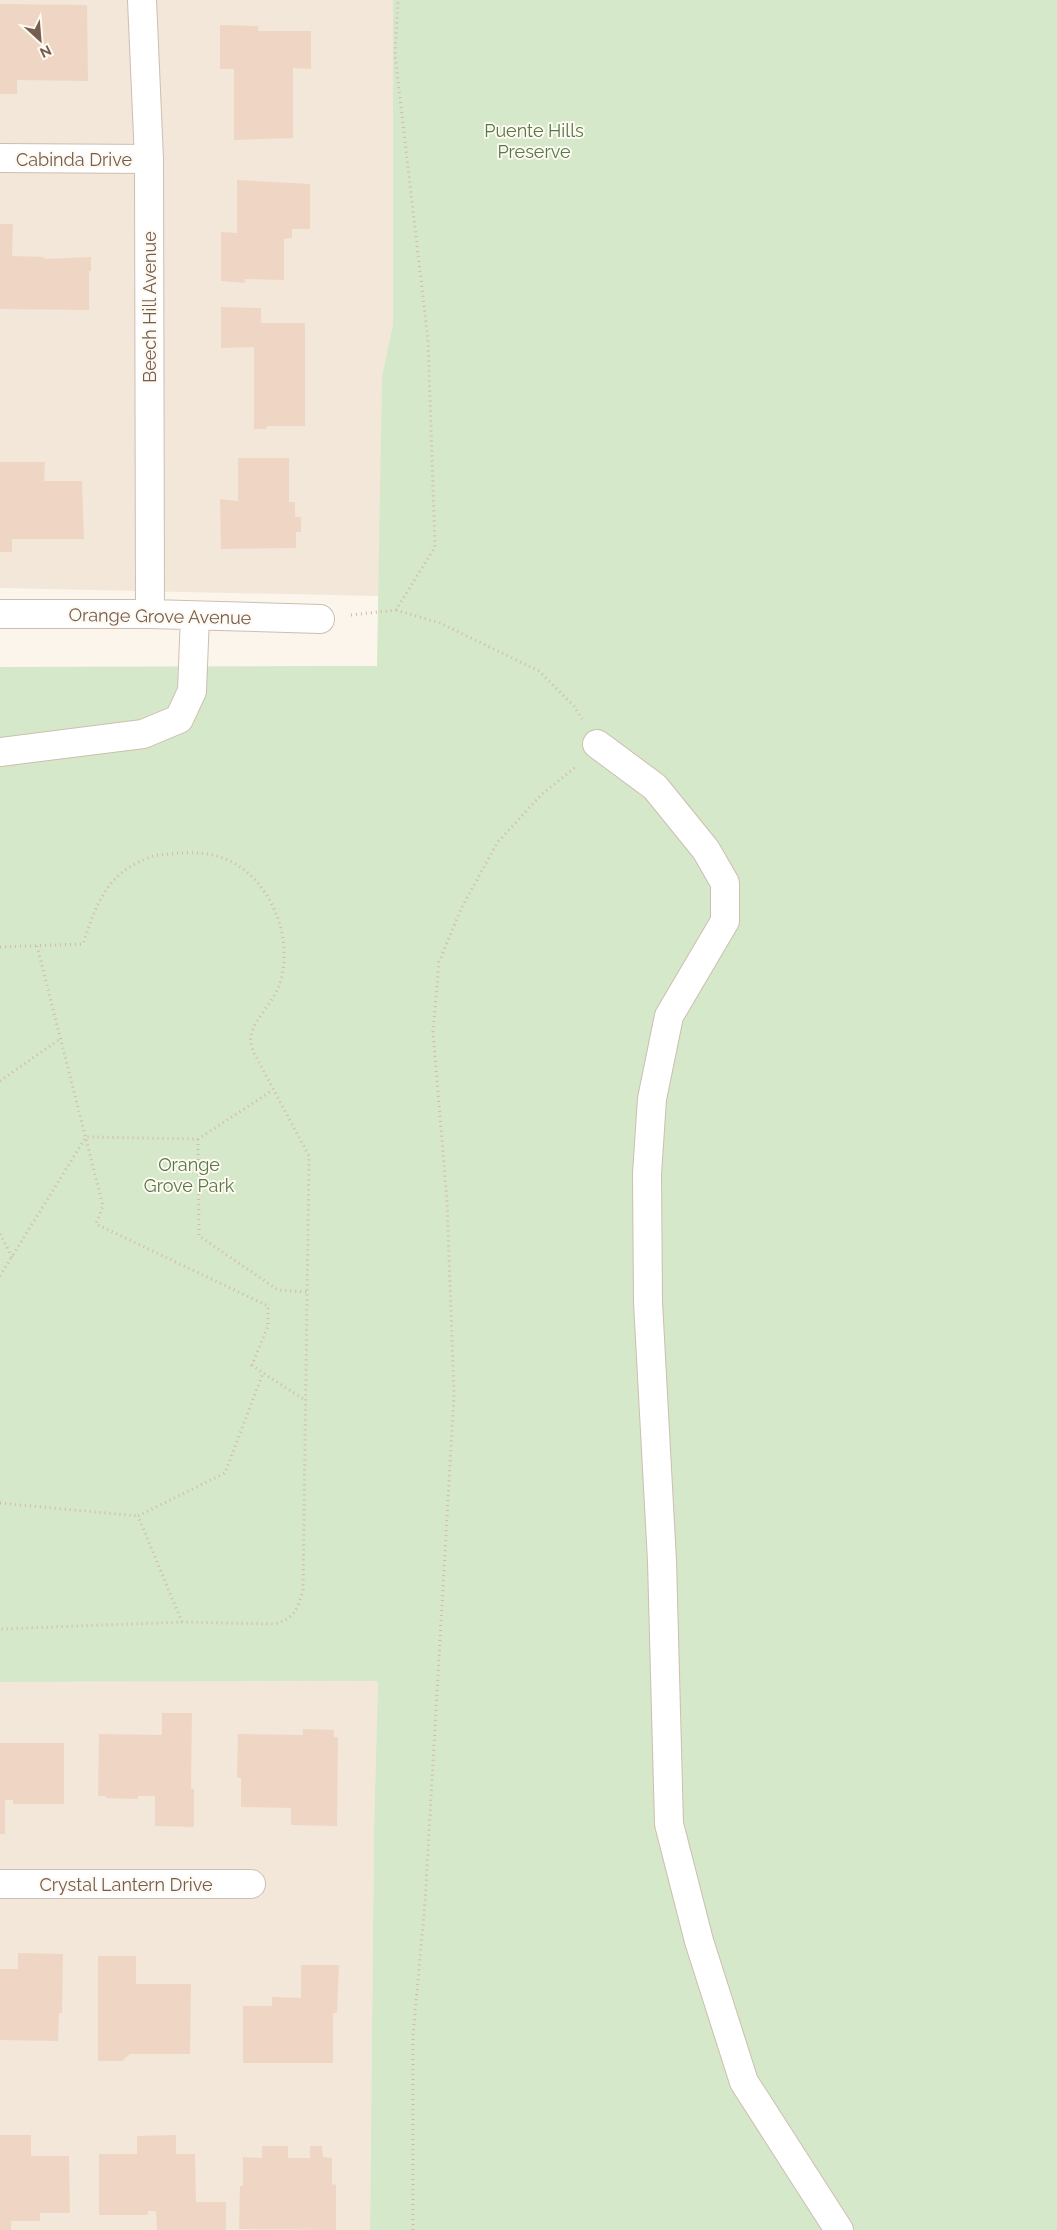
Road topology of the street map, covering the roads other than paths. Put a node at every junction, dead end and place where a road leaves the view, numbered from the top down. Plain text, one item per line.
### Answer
1 (142, 0) edge
2 (0, 158) edge
3 (149, 159) junction
4 (0, 614) edge
5 (150, 614) junction
6 (196, 616) junction
7 (320, 619) road end
8 (596, 744) road end
9 (0, 752) edge
10 (0, 1884) edge
11 (251, 1884) dead end
12 (839, 2230) edge

1 - 3 street, Beech Hill Avenue
2 - 3 street, Cabinda Drive
3 - 5 street, Beech Hill Avenue
4 - 5 street, Orange Grove Avenue
5 - 6 street, Orange Grove Avenue
6 - 7 street, Orange Grove Avenue
6 - 9 street
8 - 12 street
10 - 11 street, Crystal Lantern Drive

